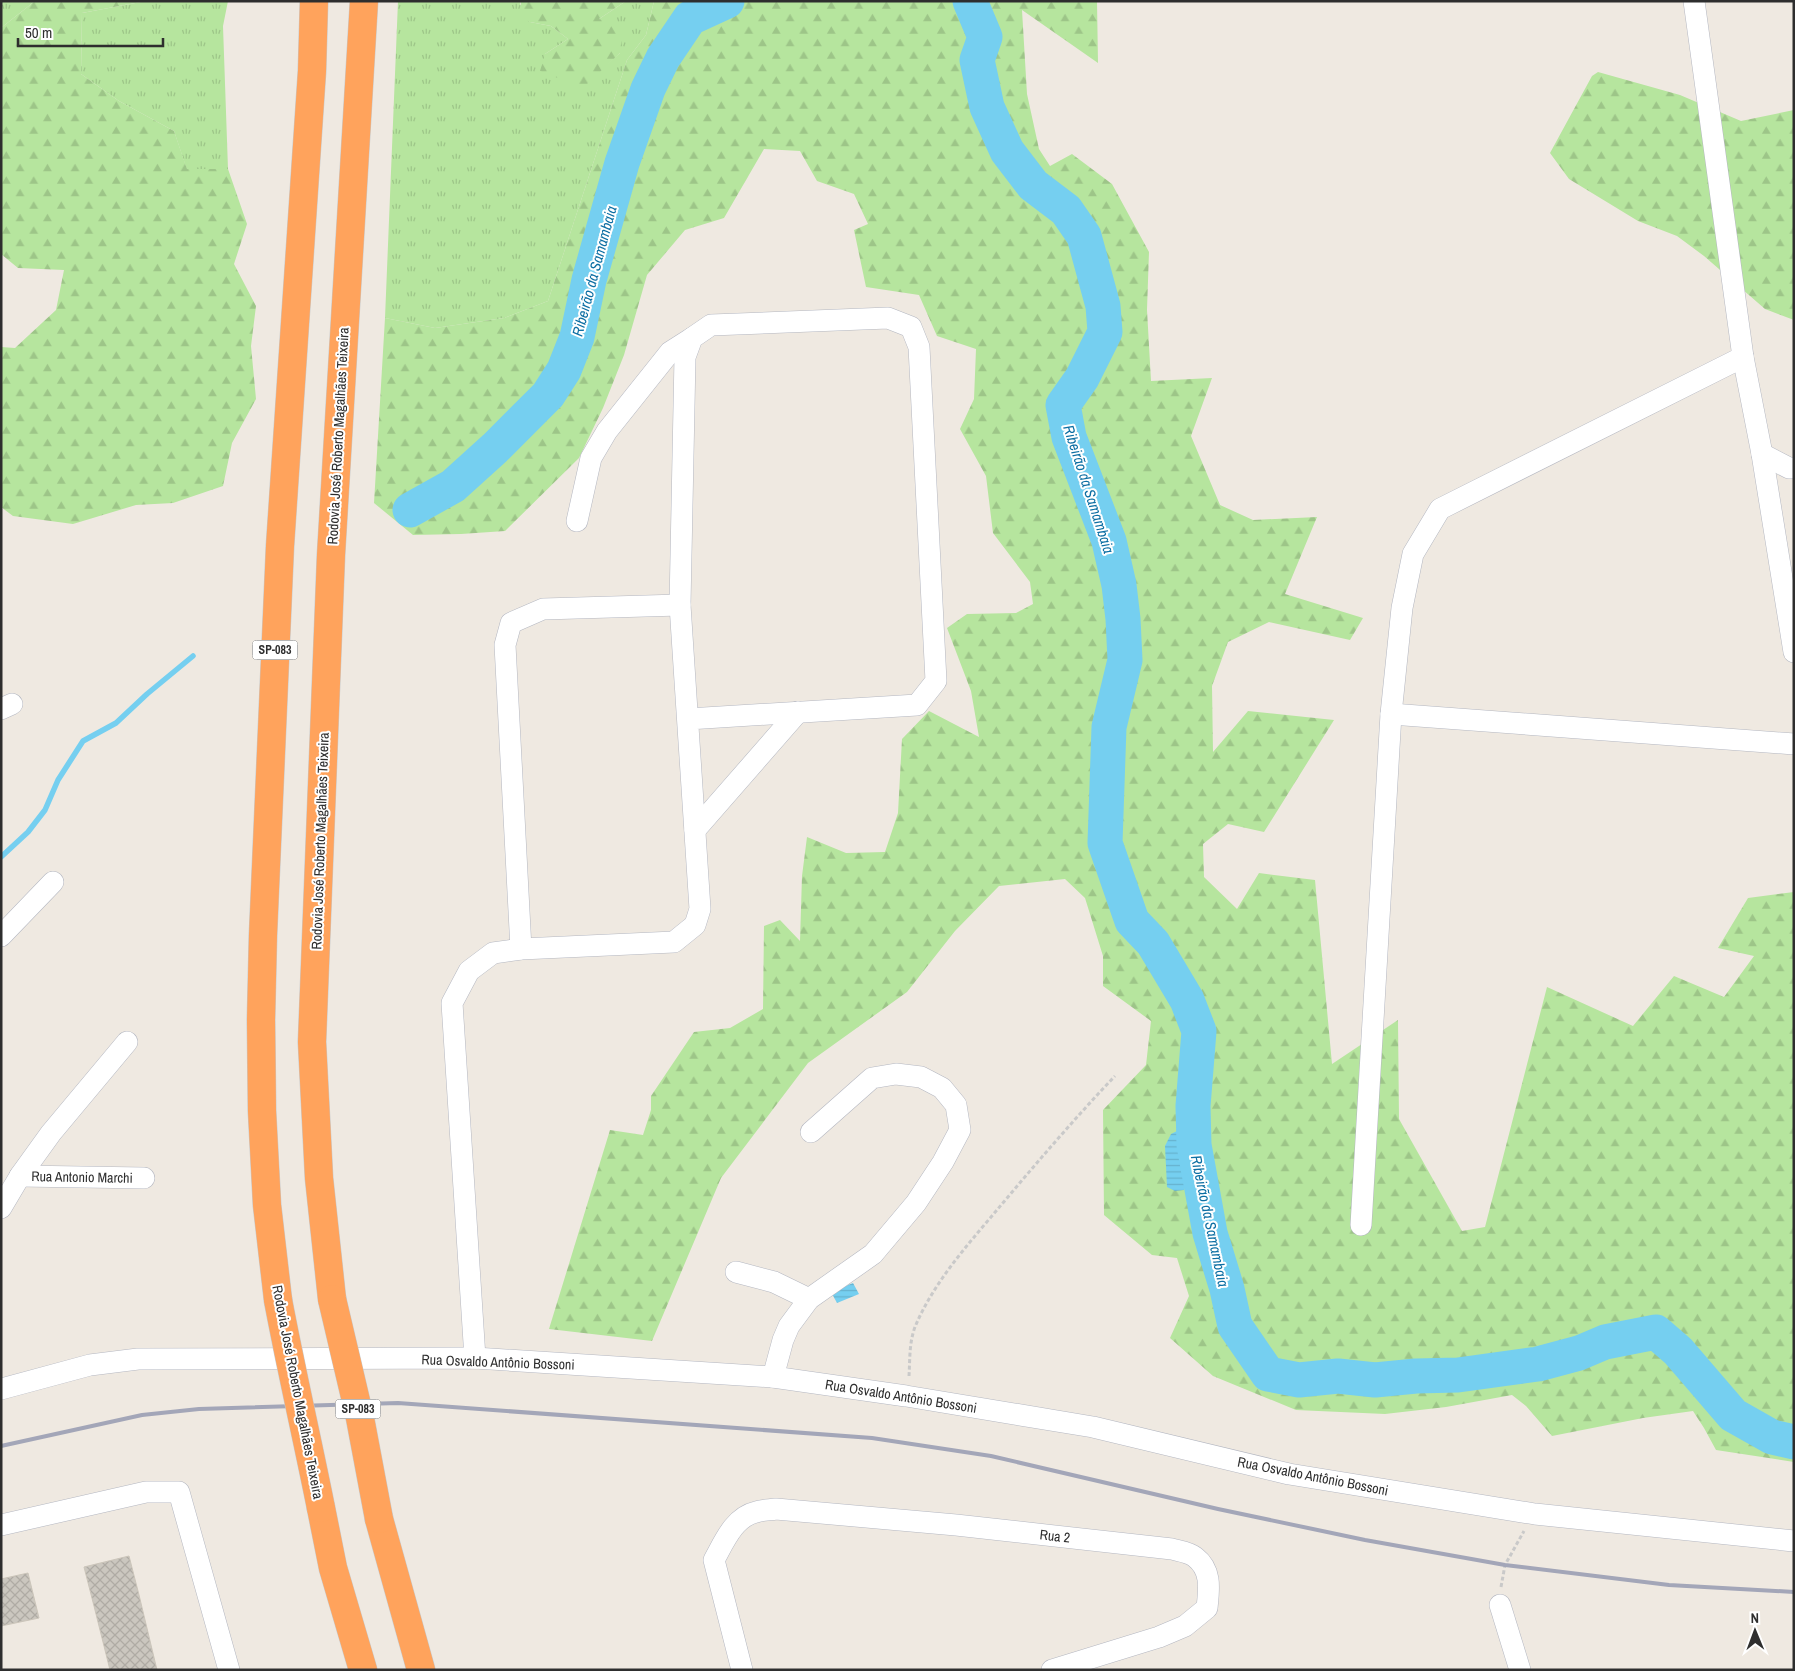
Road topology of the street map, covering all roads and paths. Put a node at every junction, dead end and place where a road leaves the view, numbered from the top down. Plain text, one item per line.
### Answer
1 (314, 1) edge
2 (364, 1) edge
3 (1694, 1) edge
4 (692, 338) junction
5 (1744, 357) junction
6 (1762, 454) junction
7 (1794, 468) edge
8 (577, 521) dead end
9 (680, 605) junction
10 (1794, 652) edge
11 (798, 712) junction
12 (1391, 714) junction
13 (688, 719) junction
14 (1794, 744) edge
15 (695, 830) junction
16 (53, 882) dead end
17 (1, 936) edge
18 (521, 949) junction
19 (127, 1042) dead end
20 (1115, 1076) dead end
21 (812, 1132) dead end
22 (20, 1176) junction
23 (144, 1178) dead end
24 (1, 1208) edge
25 (1361, 1225) dead end
26 (736, 1272) dead end
27 (809, 1299) junction
28 (475, 1358) junction
29 (773, 1377) junction
30 (1, 1389) edge
31 (906, 1396) junction
32 (1535, 1514) junction
33 (1, 1525) edge
34 (1794, 1541) edge
35 (1500, 1605) joint
36 (229, 1670) edge
37 (363, 1670) edge
38 (421, 1670) edge
39 (742, 1670) edge
40 (1052, 1670) edge
41 (1520, 1670) edge

1 - 37 highway, Rodovia José Roberto Magalhães Teixeira / SP-083, bridge
2 - 38 highway, Rodovia José Roberto Magalhães Teixeira / SP-083, bridge
3 - 5 street
4 - 8 street
4 - 9 street
4 - 11 street
5 - 6 street
5 - 12 street
6 - 7 street
6 - 10 street
9 - 13 street
9 - 18 street
11 - 13 street
11 - 15 street
12 - 14 street
12 - 25 street
13 - 15 street
15 - 18 street
16 - 17 street
18 - 28 street
19 - 22 street
20 - 31 path
21 - 27 street
22 - 23 street, Rua Antonio Marchi
22 - 24 street
26 - 27 street
27 - 29 street
28 - 29 street, Rua Osvaldo Antônio Bossoni
28 - 30 street, Rua Osvaldo Antônio Bossoni
29 - 31 street, Rua Osvaldo Antônio Bossoni
31 - 32 street, Rua Osvaldo Antônio Bossoni
32 - 34 street, Rua Osvaldo Antônio Bossoni
32 - 35 path
33 - 36 street
35 - 41 street
39 - 40 street, Rua 2

